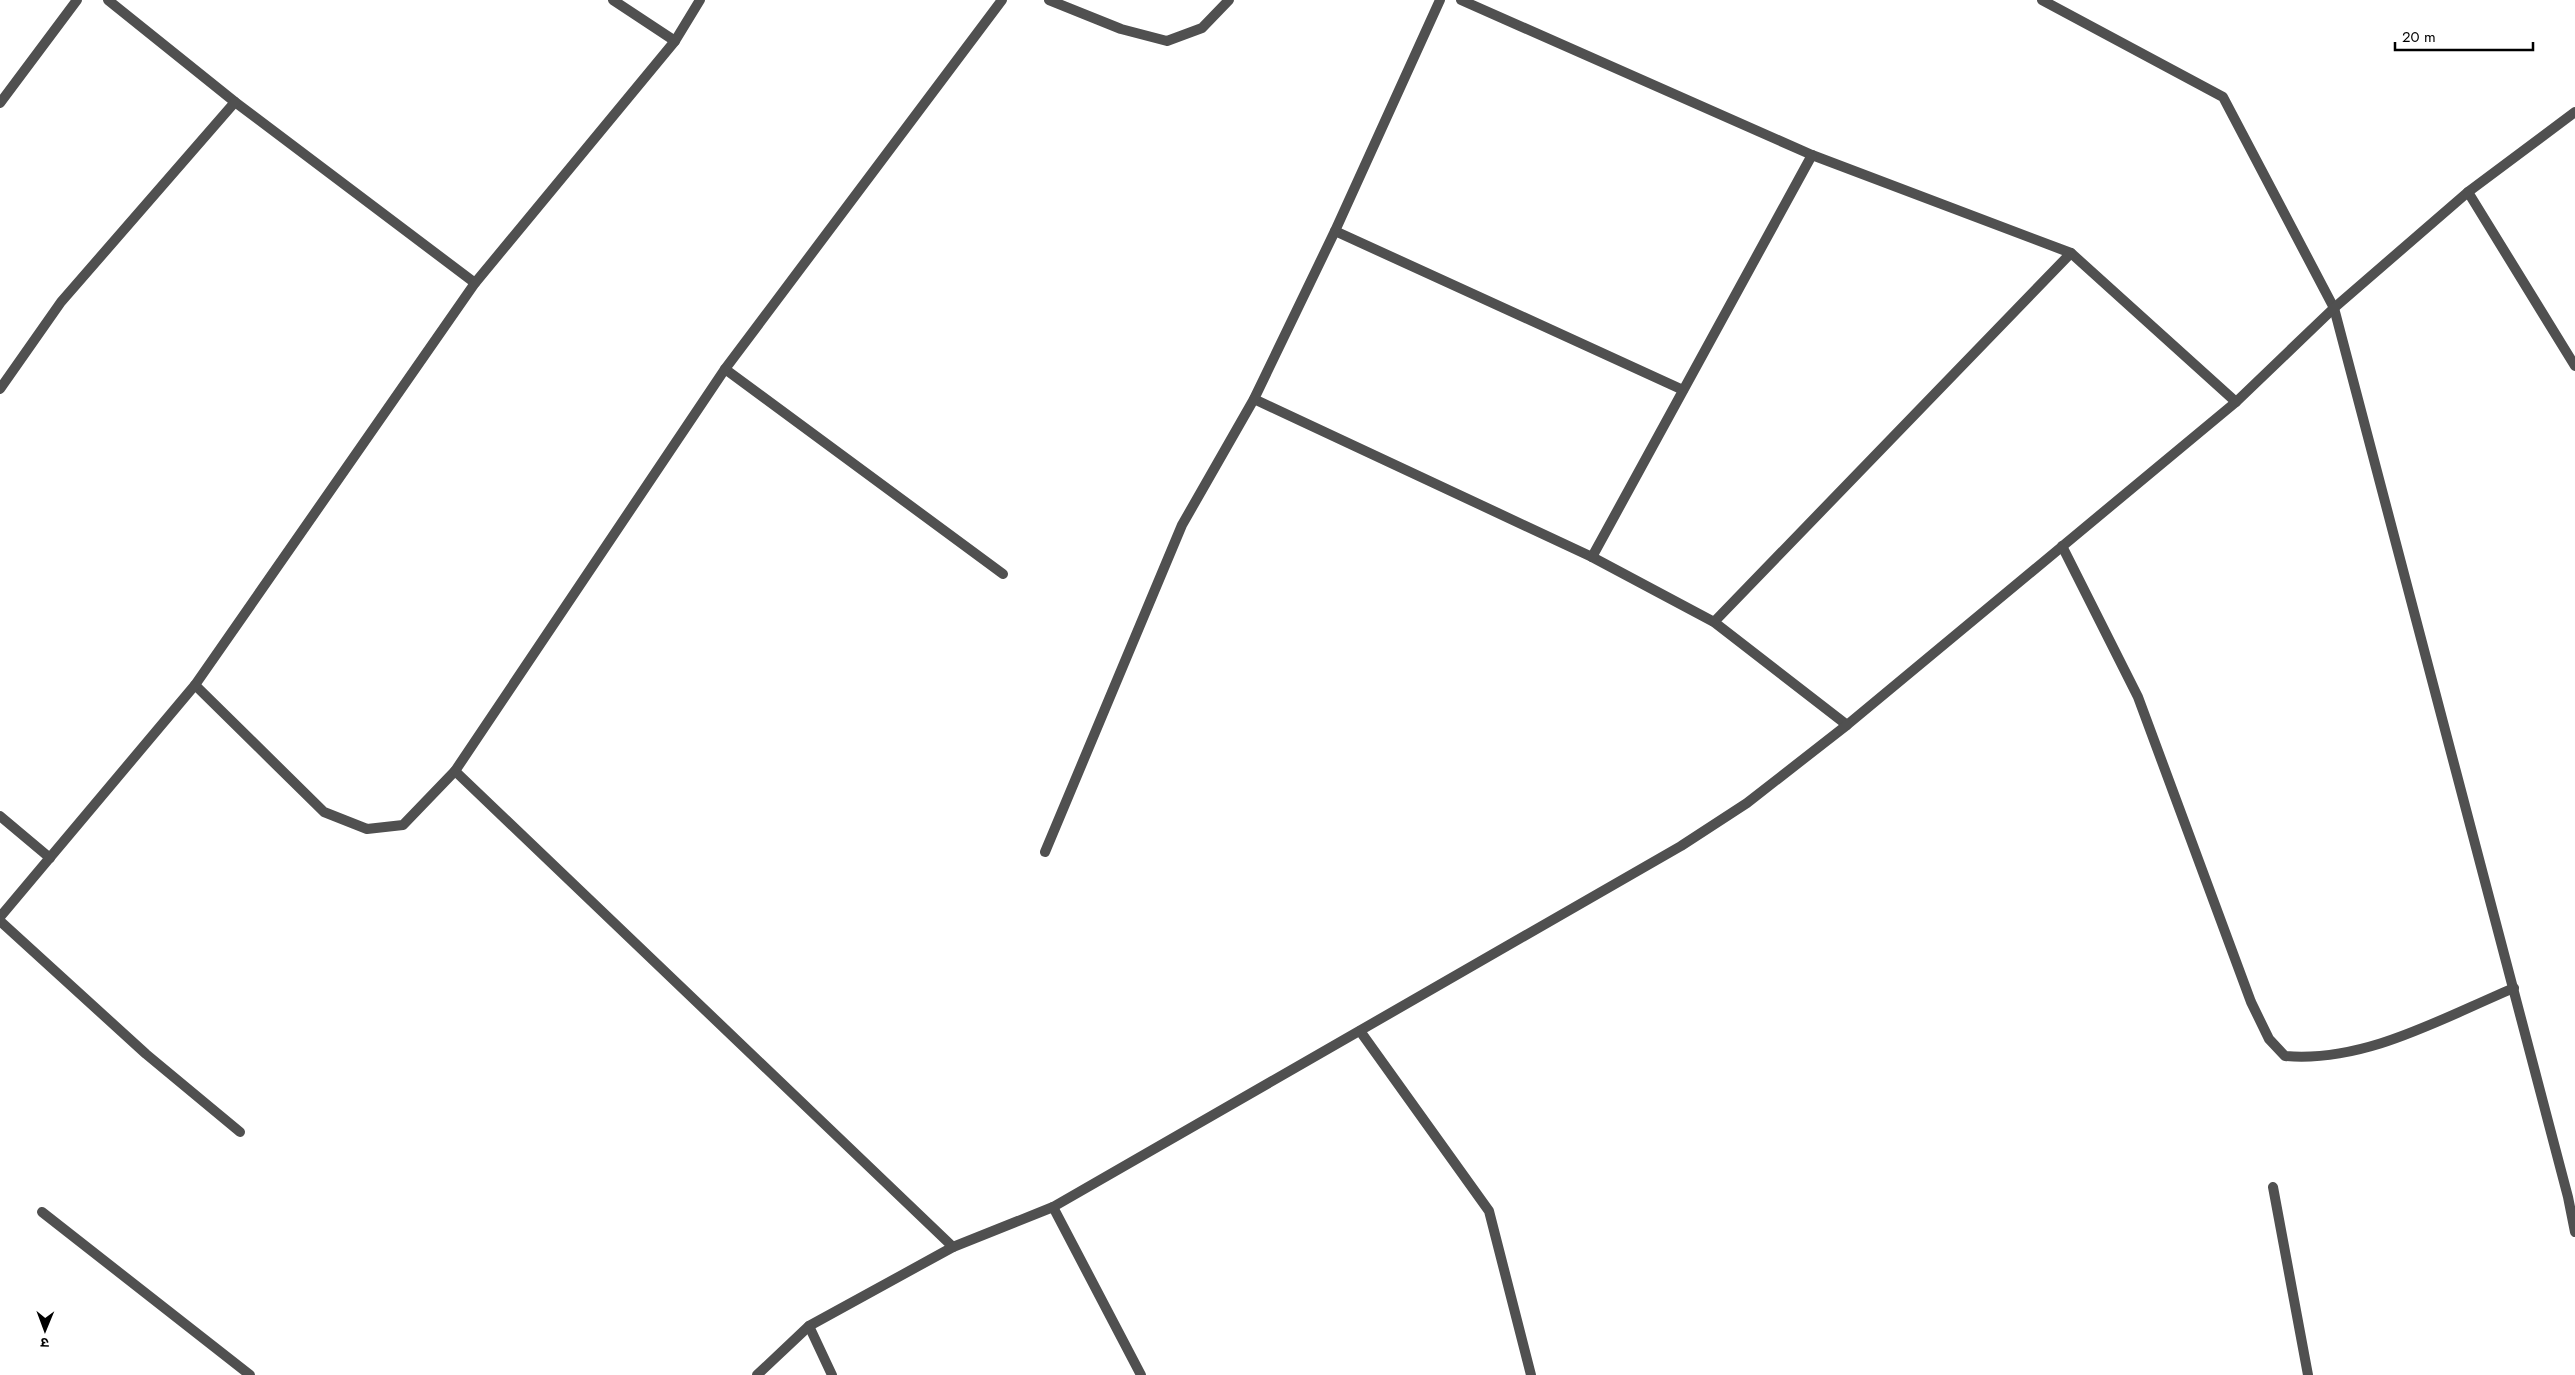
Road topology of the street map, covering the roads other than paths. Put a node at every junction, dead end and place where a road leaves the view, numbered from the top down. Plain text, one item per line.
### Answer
1 (77, 0) edge
2 (108, 0) edge
3 (613, 0) edge
4 (700, 0) edge
5 (1002, 0) edge
6 (1049, 0) edge
7 (1229, 0) edge
8 (1440, 0) edge
9 (1461, 0) edge
10 (2047, 1) edge
11 (675, 41) junction
12 (235, 102) junction
13 (0, 103) edge
14 (2575, 112) edge
15 (1812, 155) junction
16 (2468, 192) junction
17 (1335, 231) junction
18 (2071, 253) junction
19 (475, 283) junction
20 (2334, 308) junction
21 (2575, 366) edge
22 (725, 370) junction
23 (0, 389) edge
24 (1683, 390) junction
25 (1254, 399) junction
26 (2236, 402) junction
27 (2062, 546) junction
28 (1592, 557) junction
29 (1003, 574) dead end
30 (1714, 622) junction
31 (195, 685) junction
32 (1847, 725) junction
33 (455, 771) junction
34 (0, 816) edge
35 (1045, 852) dead end
36 (50, 858) junction
37 (0, 919) edge
38 (2514, 988) junction
39 (1360, 1030) junction
40 (240, 1132) dead end
41 (2273, 1187) dead end
42 (1052, 1207) junction
43 (42, 1212) dead end
44 (2575, 1232) edge
45 (952, 1247) junction
46 (809, 1326) junction
47 (250, 1375) edge
48 (757, 1375) edge
49 (832, 1375) edge
50 (1141, 1375) edge
51 (1531, 1375) edge
52 (2308, 1375) edge

1 - 13 street
2 - 12 street
3 - 11 street
4 - 11 street
5 - 22 street
6 - 7 street
8 - 17 street
9 - 15 street
10 - 20 street
11 - 19 street
12 - 19 street
12 - 23 street
14 - 16 street
15 - 18 street
15 - 24 street
16 - 20 street
16 - 21 street
17 - 24 street
17 - 25 street
18 - 26 street
18 - 30 street
19 - 31 street
20 - 26 street
20 - 38 street
22 - 29 street
22 - 33 street
24 - 28 street
25 - 28 street
25 - 35 street
26 - 27 street
27 - 32 street
27 - 38 street
28 - 30 street
30 - 32 street
31 - 33 street
31 - 36 street
32 - 39 street
33 - 45 street
34 - 36 street
36 - 37 street
37 - 40 street
38 - 44 street
39 - 42 street
39 - 51 street
41 - 52 street
42 - 45 street
42 - 50 street
43 - 47 street
45 - 46 street
46 - 48 street
46 - 49 street

